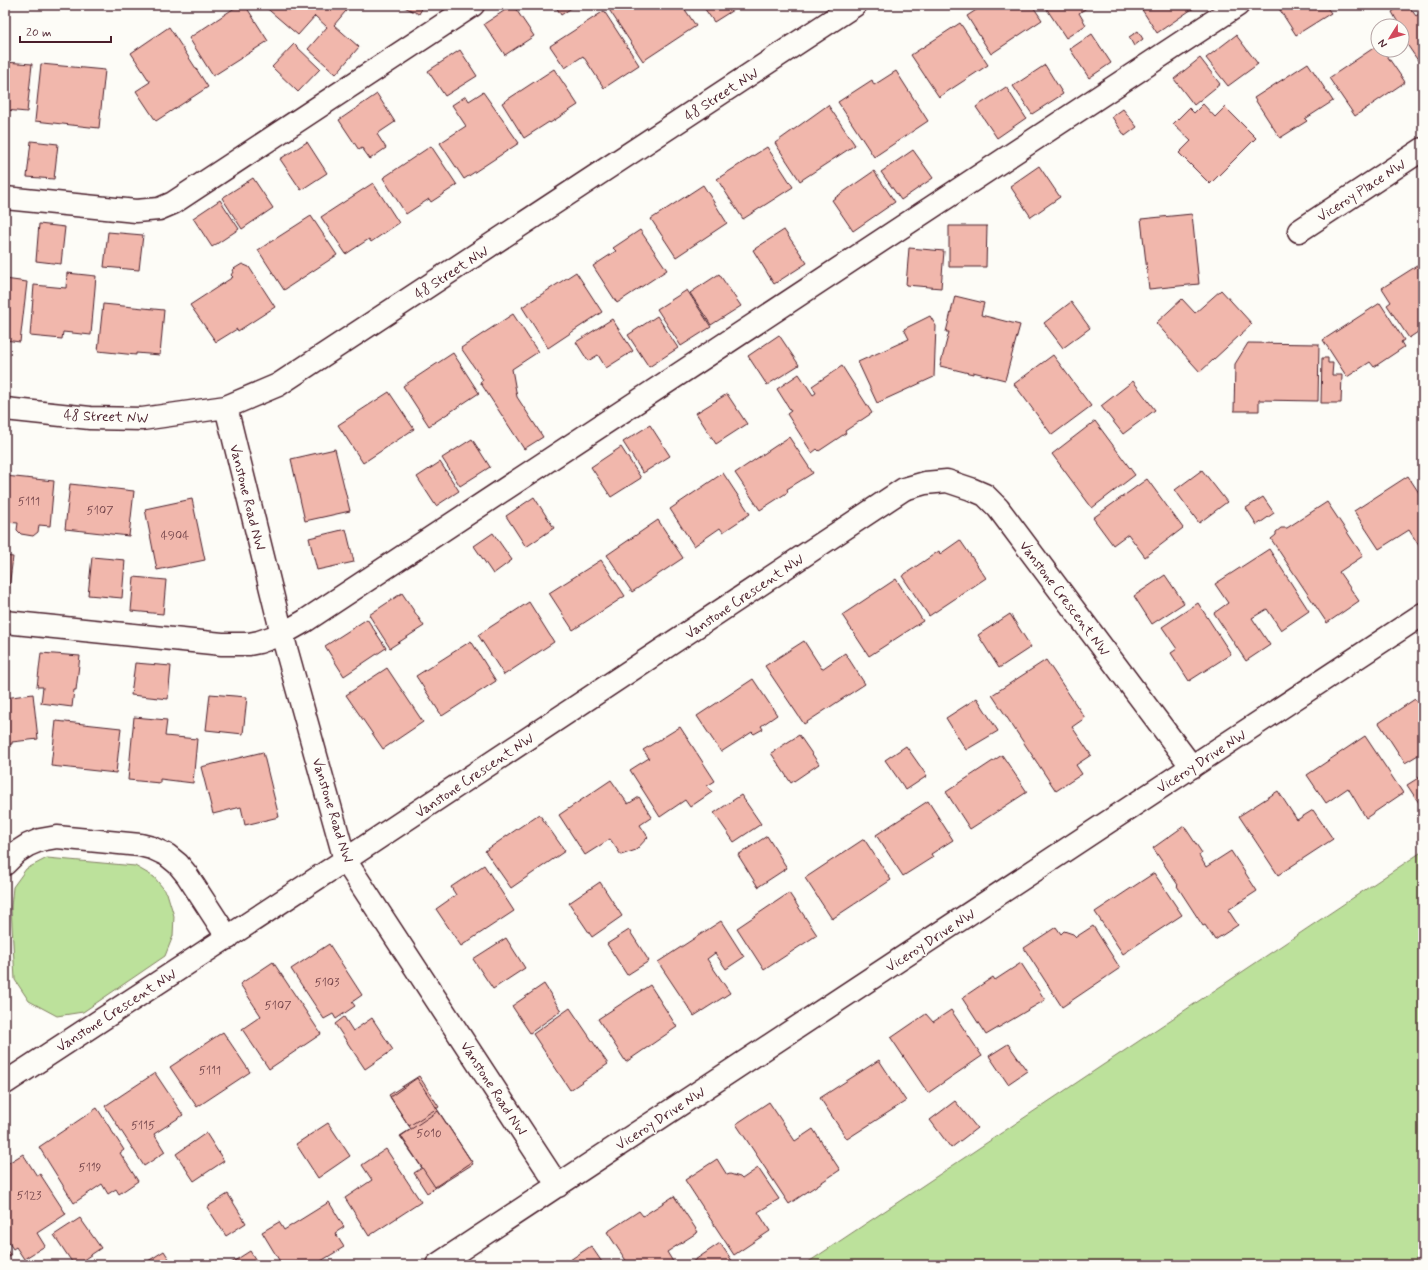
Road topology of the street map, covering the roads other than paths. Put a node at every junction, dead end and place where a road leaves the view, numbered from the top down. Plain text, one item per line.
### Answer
1 (473, 5) edge
2 (855, 5) edge
3 (1238, 5) edge
4 (831, 11) edge
5 (1423, 149) edge
6 (5, 198) edge
7 (1299, 231) dead end
8 (226, 407) junction
9 (5, 409) edge
10 (1423, 614) edge
11 (5, 622) edge
12 (282, 634) junction
13 (1192, 767) junction
14 (345, 860) junction
15 (5, 864) edge
16 (228, 938) junction
17 (5, 1083) edge
18 (558, 1186) junction
19 (437, 1265) edge

1 - 6 street
2 - 4 street, 48 Street NW
3 - 12 street
4 - 8 street, 48 Street NW
5 - 7 street, Viceroy Place NW
8 - 9 street, 48 Street NW
8 - 12 street, Vanstone Road NW
10 - 13 street, Viceroy Drive NW
11 - 12 street
12 - 14 street, Vanstone Road NW
13 - 14 street, Vanstone Crescent NW
13 - 18 street, Viceroy Drive NW
14 - 16 street, Vanstone Crescent NW
14 - 18 street, Vanstone Road NW
15 - 16 street
16 - 17 street, Vanstone Crescent NW
18 - 19 street, Viceroy Drive NW

